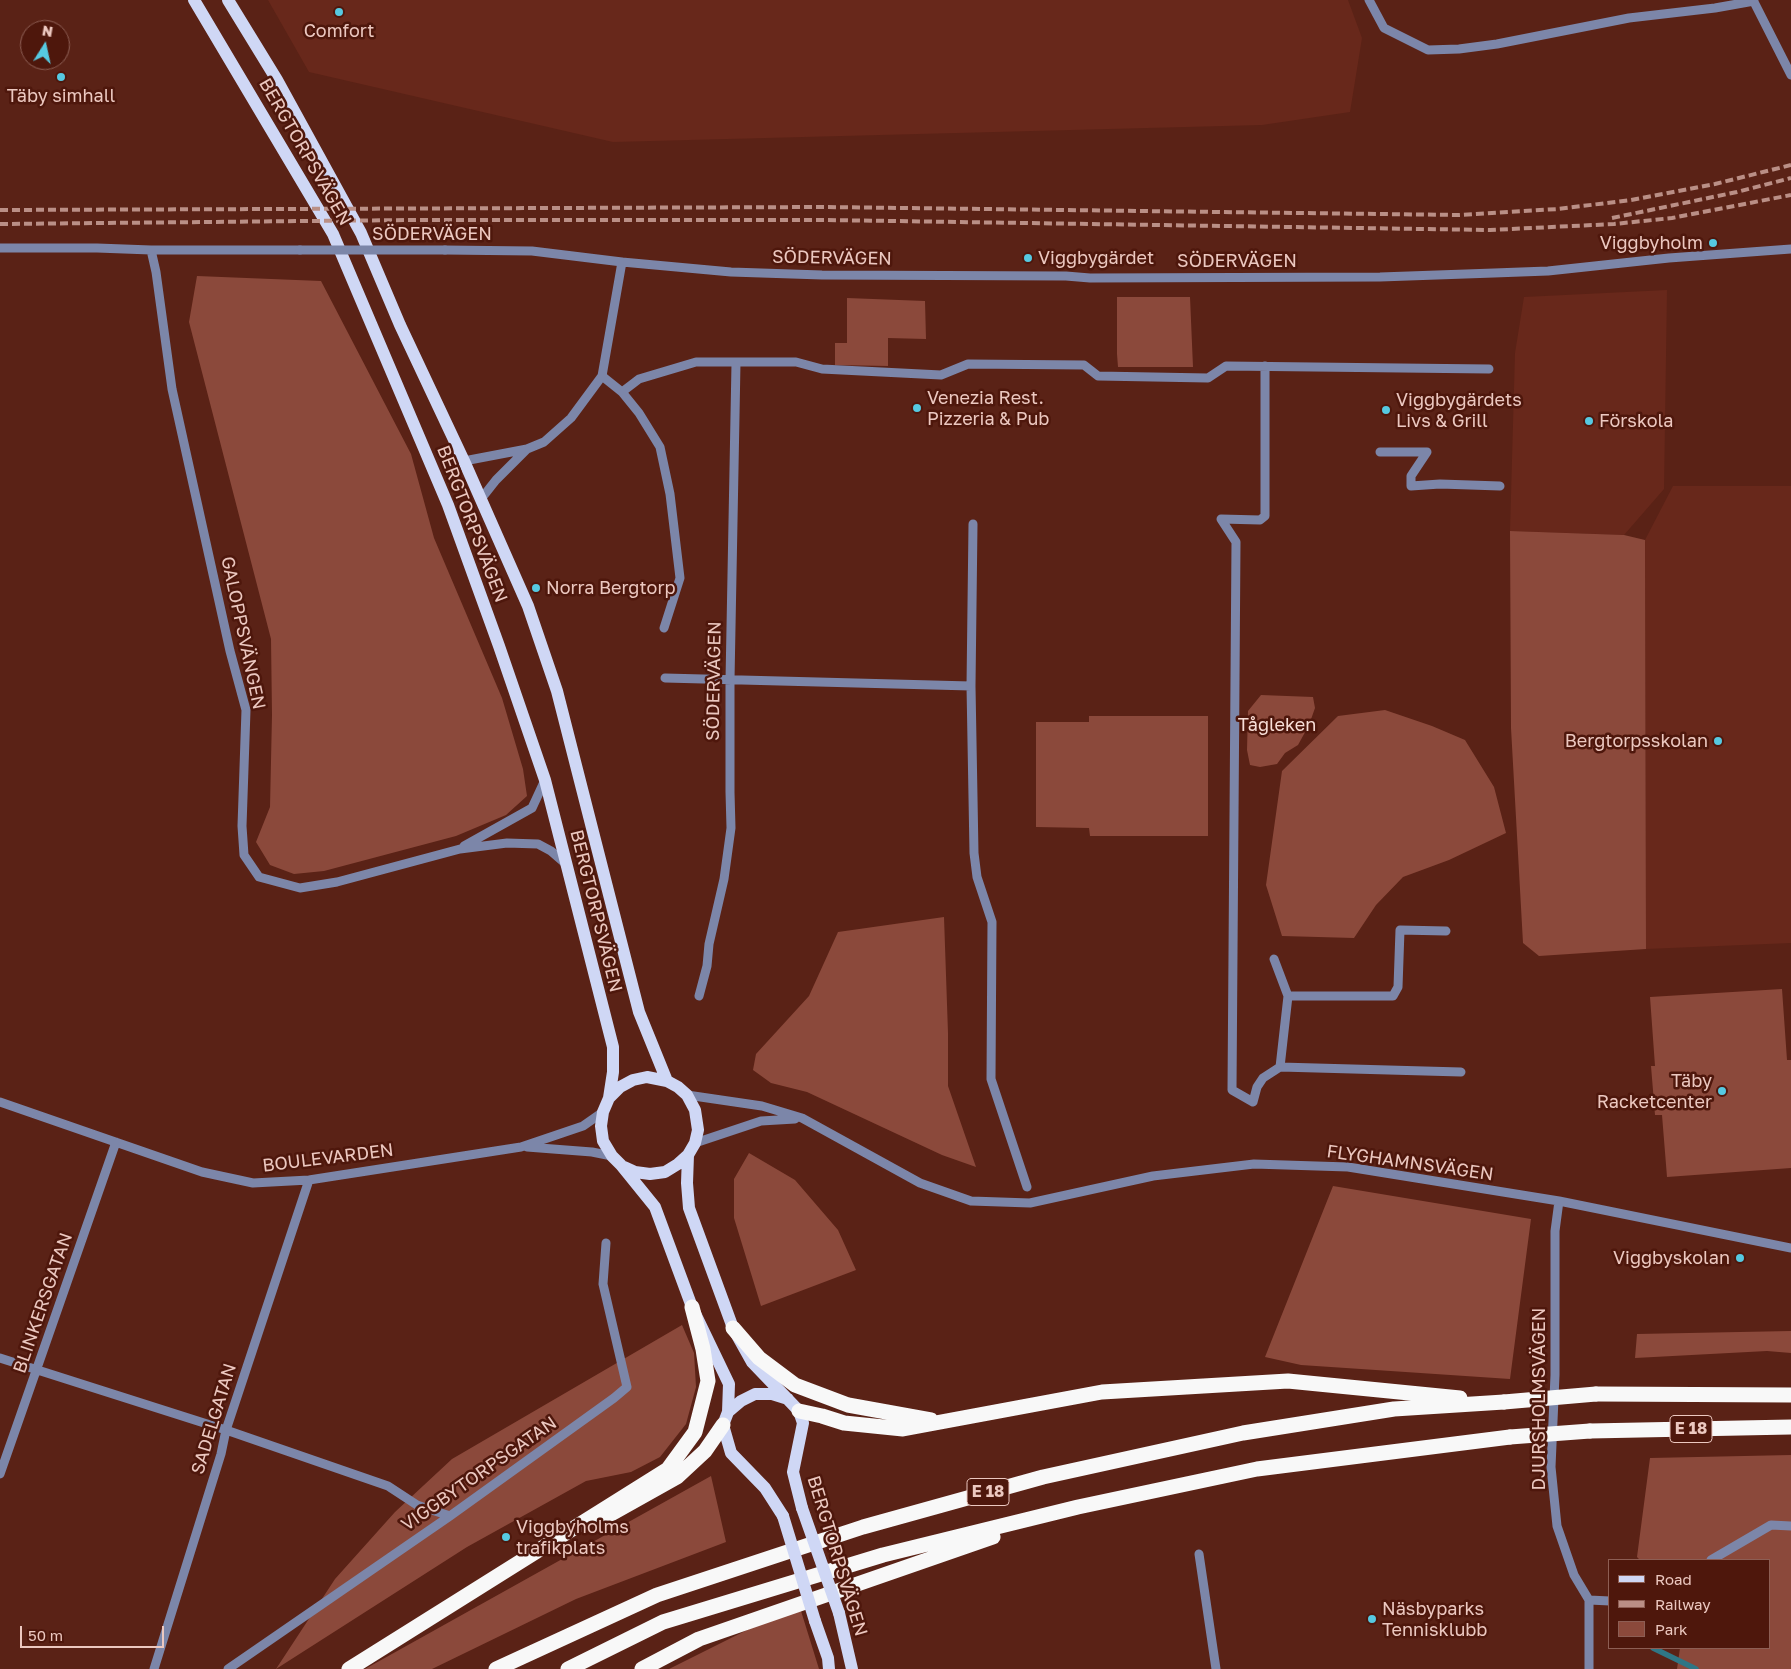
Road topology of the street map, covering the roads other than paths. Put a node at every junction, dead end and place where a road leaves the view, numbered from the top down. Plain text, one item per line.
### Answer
1 (194, 0) edge
2 (228, 0) edge
3 (1369, 0) edge
4 (1754, 0) edge
5 (1791, 75) edge
6 (0, 248) edge
7 (1791, 249) edge
8 (151, 250) junction
9 (622, 262) junction
10 (736, 363) junction
11 (1266, 366) junction
12 (1489, 369) dead end
13 (602, 376) junction
14 (622, 392) junction
15 (527, 449) junction
16 (1380, 452) dead end
17 (464, 461) junction
18 (1500, 486) dead end
19 (481, 500) junction
20 (973, 524) dead end
21 (664, 628) dead end
22 (665, 678) dead end
23 (730, 680) junction
24 (971, 686) junction
25 (545, 780) junction
26 (460, 849) junction
27 (566, 864) junction
28 (1446, 931) dead end
29 (1274, 959) dead end
30 (699, 996) dead end
31 (1288, 996) junction
32 (1280, 1067) junction
33 (1461, 1072) dead end
34 (667, 1081) junction
35 (687, 1095) junction
36 (610, 1098) junction
37 (0, 1102) edge
38 (603, 1112) junction
39 (802, 1118) junction
40 (116, 1142) junction
41 (695, 1143) junction
42 (521, 1147) junction
43 (688, 1155) junction
44 (616, 1161) junction
45 (309, 1180) junction
46 (1027, 1187) dead end
47 (1558, 1201) junction
48 (606, 1242) dead end
49 (1791, 1248) edge
50 (692, 1308) junction
51 (732, 1328) junction
52 (0, 1358) edge
53 (37, 1370) junction
54 (1791, 1395) edge
55 (788, 1399) junction
56 (1504, 1402) junction
57 (799, 1411) junction
58 (726, 1418) junction
59 (942, 1422) junction
60 (1791, 1427) edge
61 (226, 1430) junction
62 (0, 1474) edge
63 (1078, 1507) junction
64 (450, 1516) junction
65 (1791, 1526) edge
66 (1199, 1554) dead end
67 (1713, 1559) edge
68 (520, 1561) junction
69 (1589, 1600) junction
70 (1608, 1601) edge
71 (154, 1669) edge
72 (228, 1669) edge
73 (349, 1669) edge
74 (496, 1669) edge
75 (568, 1669) edge
76 (642, 1669) edge
77 (830, 1669) edge
78 (852, 1669) edge
79 (1216, 1669) edge
80 (1589, 1669) edge

1 - 25 main road, BERGTORPSVÄGEN
2 - 17 main road, BERGTORPSVÄGEN
3 - 4 street
4 - 5 street
6 - 8 street, SÖDERVÄGEN
7 - 9 street, SÖDERVÄGEN
8 - 9 street, SÖDERVÄGEN, bridge
8 - 26 street, GALOPPSVÄNGEN
9 - 13 street
10 - 11 street
10 - 14 street
10 - 23 street, SÖDERVÄGEN
11 - 12 street
11 - 32 street
13 - 14 street
13 - 15 street
14 - 21 street
15 - 17 street
15 - 19 street
16 - 18 street
17 - 19 main road, BERGTORPSVÄGEN
19 - 34 main road, BERGTORPSVÄGEN
20 - 24 street
22 - 23 street
23 - 24 street
23 - 30 street, SÖDERVÄGEN
24 - 46 street
25 - 26 street, GALOPPSVÄNGEN
25 - 27 main road, BERGTORPSVÄGEN
26 - 27 street, GALOPPSVÄNGEN
27 - 36 main road, BERGTORPSVÄGEN
28 - 31 street
29 - 31 street
31 - 32 street
32 - 33 street
34 - 35 main road, BERGTORPSVÄGEN
34 - 36 main road, BERGTORPSVÄGEN
35 - 39 street, FLYGHAMNSVÄGEN
35 - 41 main road
36 - 38 main road, BERGTORPSVÄGEN
37 - 40 street, BOULEVARDEN
38 - 42 street, BOULEVARDEN
38 - 44 main road, BERGTORPSVÄGEN
39 - 41 street
39 - 47 street, FLYGHAMNSVÄGEN
40 - 45 street, BOULEVARDEN
40 - 53 street, BLINKERSGATAN
41 - 43 main road
42 - 44 street, BOULEVARDEN
42 - 45 street, BOULEVARDEN
43 - 44 main road
43 - 51 main road
44 - 50 main road, BERGTORPSVÄGEN
45 - 61 street, SADELGATAN
47 - 49 street, FLYGHAMNSVÄGEN
47 - 69 street, DJURSHOLMSVÄGEN
48 - 64 street, VIGGBYTORPSGATAN
50 - 58 main road, BERGTORPSVÄGEN
50 - 68 highway
51 - 55 main road
51 - 59 highway
52 - 53 street
53 - 61 street
53 - 62 street, BLINKERSGATAN
54 - 56 highway, E 18, bridge
55 - 57 main road
55 - 58 main road
56 - 59 highway
56 - 74 highway, E 18
57 - 59 highway
57 - 78 main road, BERGTORPSVÄGEN, bridge
58 - 68 highway
58 - 77 main road, BERGTORPSVÄGEN, bridge
60 - 63 highway, E 18, bridge
61 - 64 street
61 - 71 street, SADELGATAN
63 - 75 highway, E 18
63 - 76 highway
64 - 72 street, VIGGBYTORPSGATAN
65 - 67 street
66 - 79 street
68 - 73 highway
69 - 70 street
69 - 80 street

